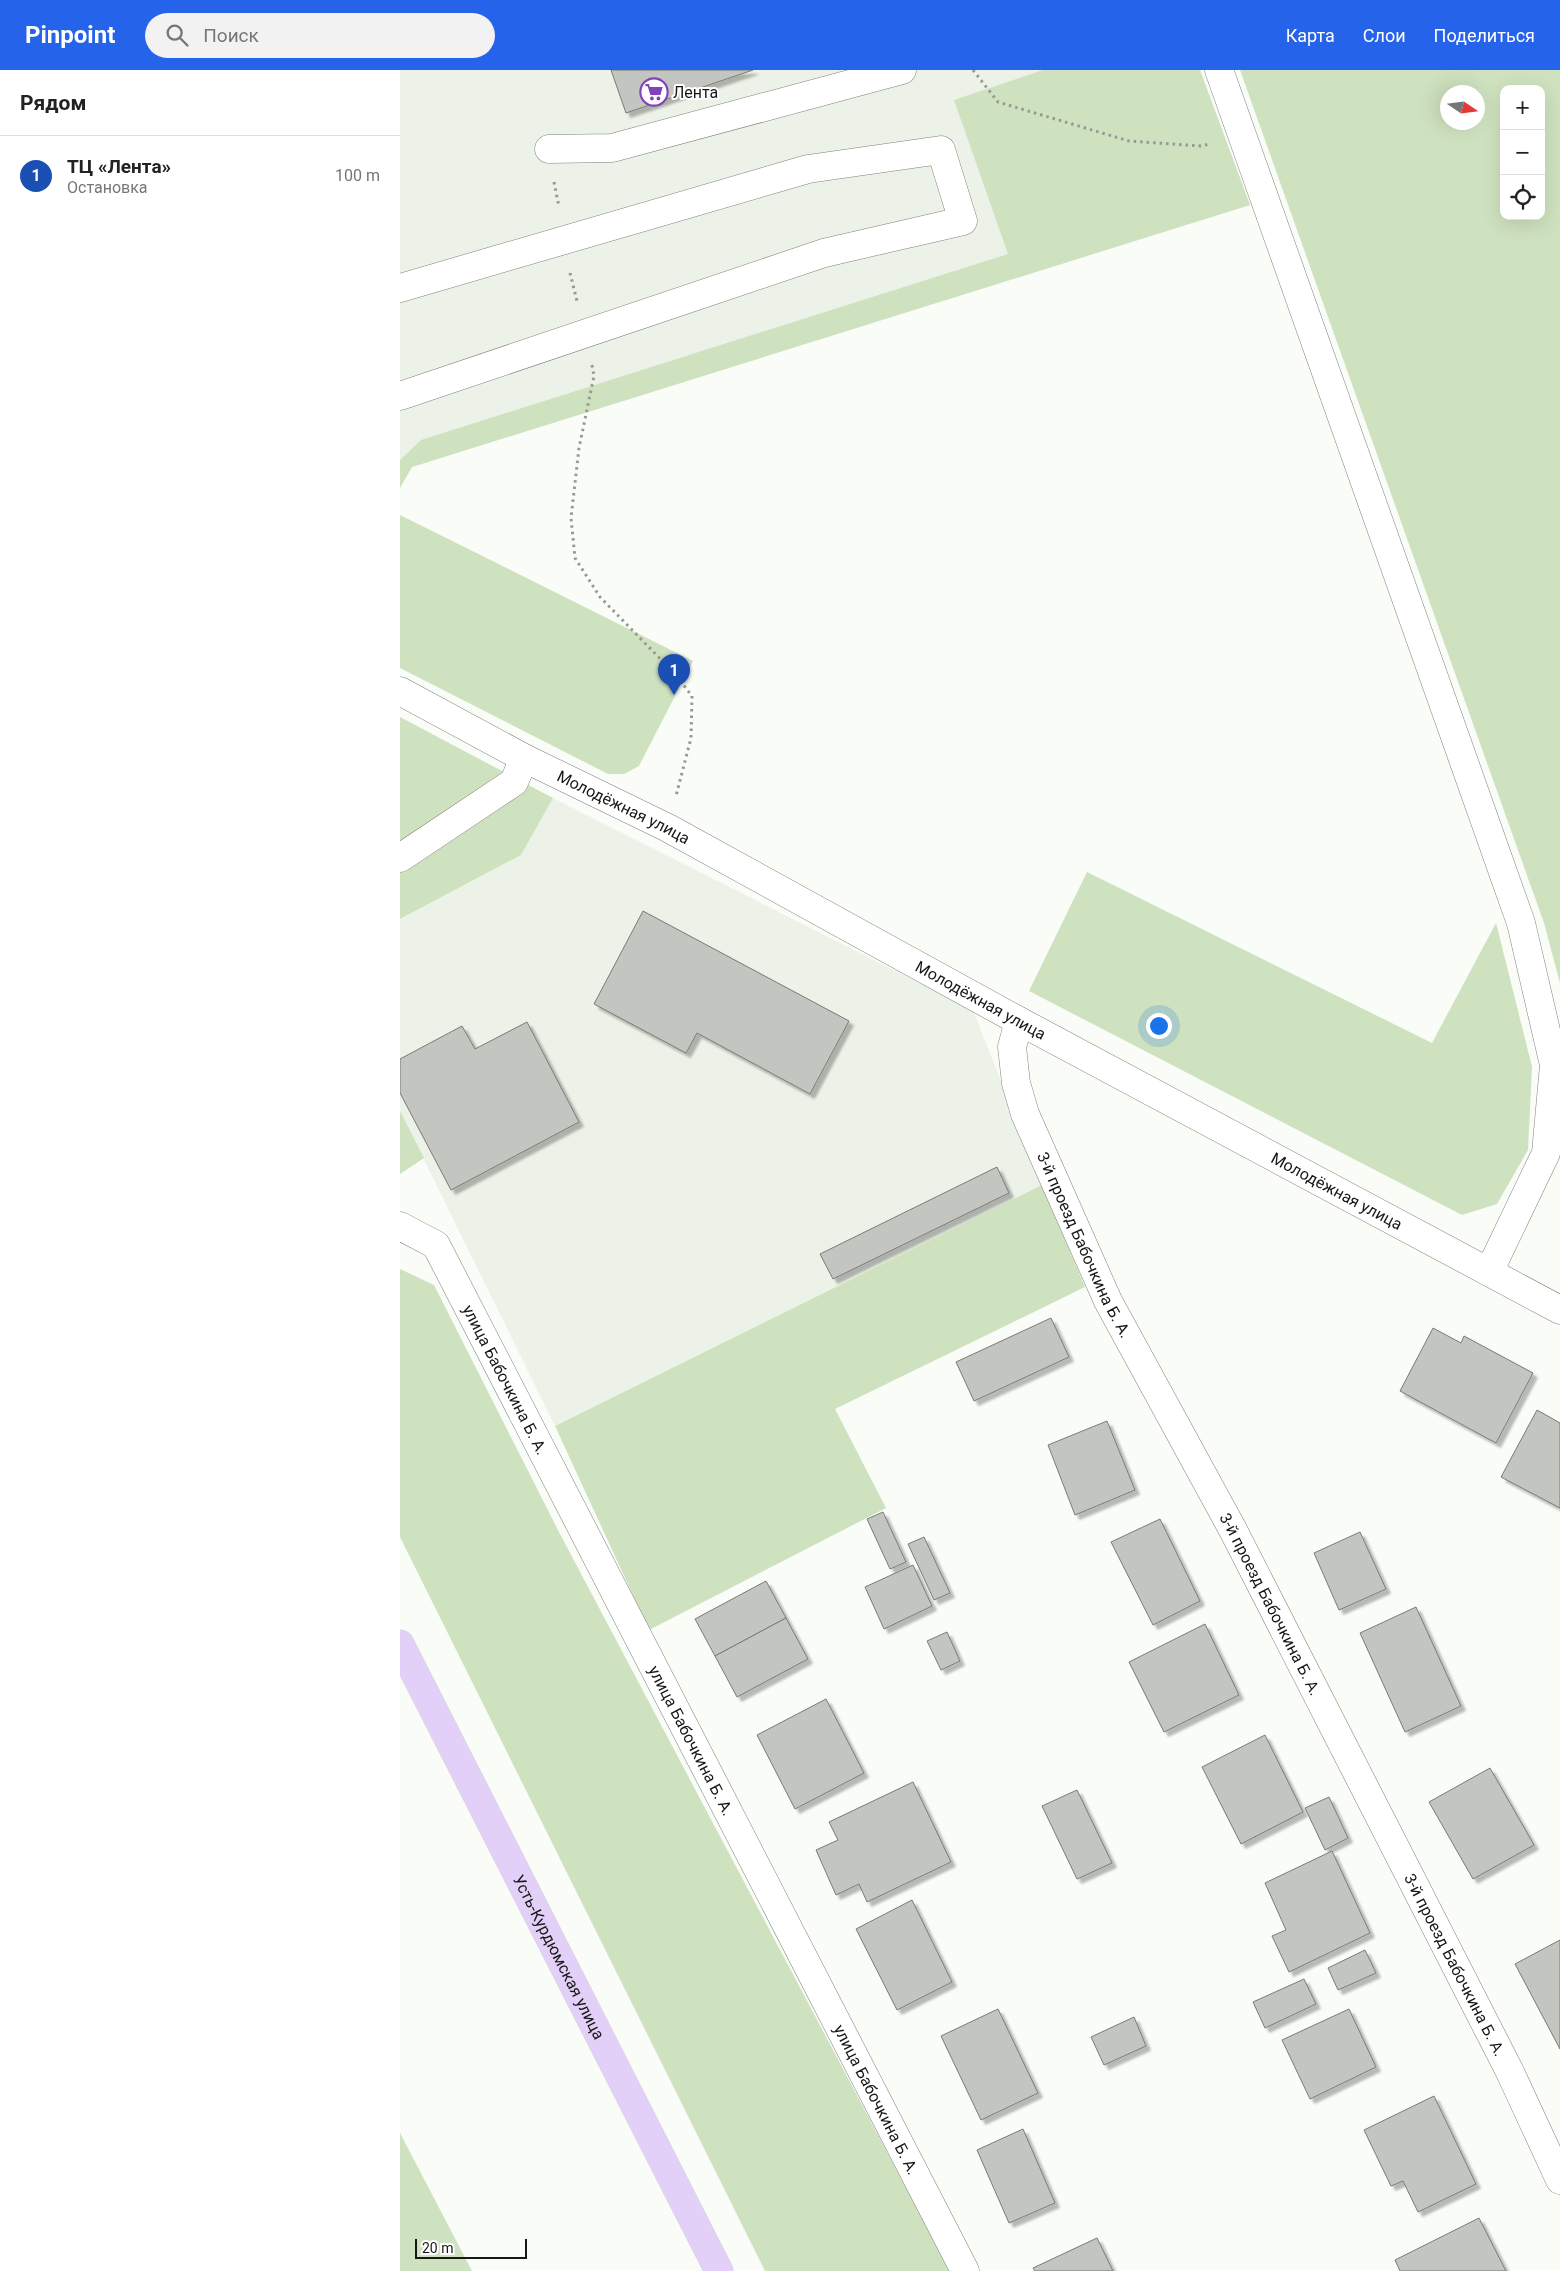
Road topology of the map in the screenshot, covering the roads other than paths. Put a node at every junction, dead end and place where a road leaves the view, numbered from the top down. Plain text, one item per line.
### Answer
1 (902, 70) edge
2 (1219, 70) edge
3 (549, 149) road end
4 (400, 288) edge
5 (400, 396) edge
6 (400, 691) edge
7 (524, 758) junction
8 (400, 858) edge
9 (1019, 1020) junction
10 (400, 1226) edge
11 (1489, 1272) junction
12 (1560, 1310) edge
13 (400, 1644) edge
14 (1560, 2180) edge
15 (719, 2271) edge
16 (965, 2271) edge

1 - 3 street
2 - 11 street
4 - 5 street
6 - 7 street, Молодёжная улица
7 - 8 street
7 - 9 street, Молодёжная улица
9 - 11 street, Молодёжная улица
9 - 14 street, 3-й проезд Бабочкина Б. А.
10 - 16 street, улица Бабочкина Б. А.
11 - 12 street, Молодёжная улица
13 - 15 main road, Усть-Курдюмская улица

